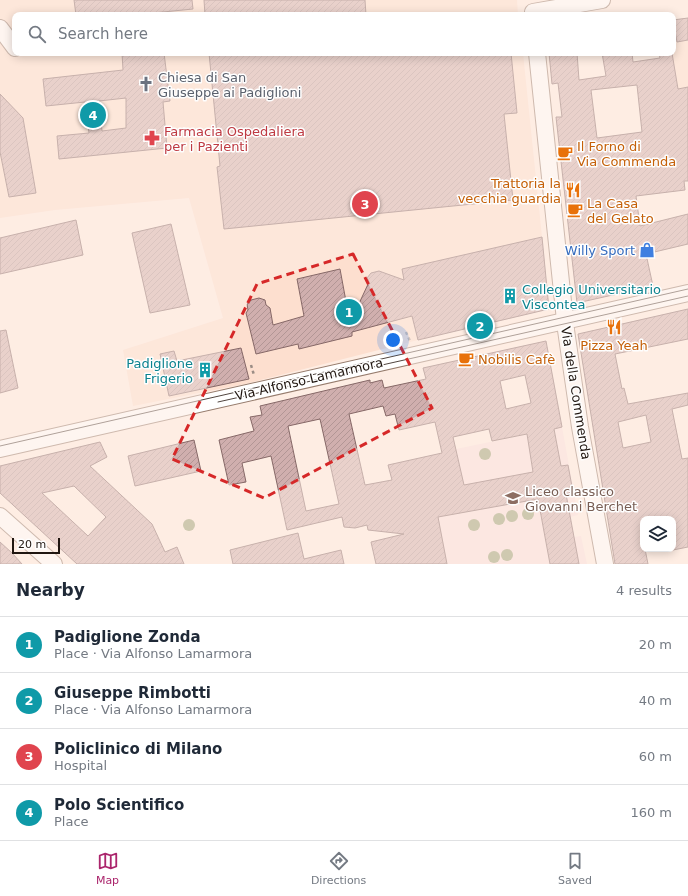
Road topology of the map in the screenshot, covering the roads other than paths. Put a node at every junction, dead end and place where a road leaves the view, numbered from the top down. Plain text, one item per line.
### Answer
1 (602, 0) edge
2 (533, 9) edge
3 (0, 28) edge
4 (12, 44) edge
5 (537, 56) edge
6 (688, 293) edge
7 (565, 320) junction
8 (0, 449) edge
9 (0, 516) edge
10 (54, 564) edge
11 (605, 564) edge

1 - 2 street
3 - 4 street
5 - 7 street, Via della Commenda
6 - 7 street, Via Alfonso Lamarmora
7 - 8 street, Via Alfonso Lamarmora
7 - 11 street, Via della Commenda
9 - 10 street

